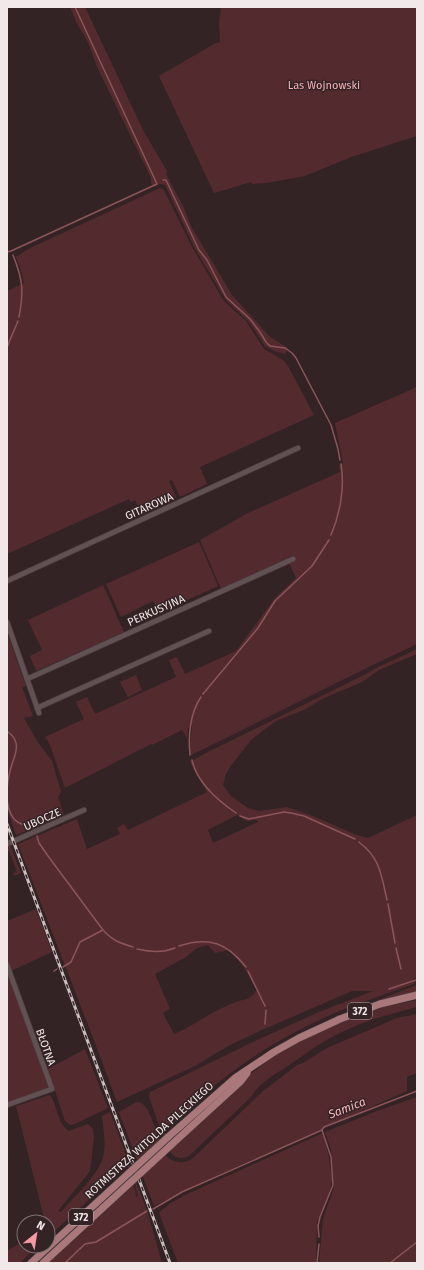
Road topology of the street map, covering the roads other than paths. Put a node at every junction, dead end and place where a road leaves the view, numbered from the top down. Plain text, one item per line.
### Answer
1 (298, 448) dead end
2 (293, 559) dead end
3 (7, 581) edge
4 (7, 622) edge
5 (209, 631) dead end
6 (27, 679) junction
7 (84, 810) dead end
8 (7, 844) edge
9 (7, 966) edge
10 (417, 995) edge
11 (250, 1069) junction
12 (7, 1105) edge
13 (31, 1263) edge
14 (43, 1263) edge

1 - 3 street, GITAROWA
2 - 6 street, PERKUSYJNA
4 - 6 street
5 - 6 street
7 - 8 street, UBOCZE
9 - 12 street, BŁOTNA
10 - 11 main road, ROTMISTRZA WITOLDA PILECKIEGO / 372
11 - 13 main road, ROTMISTRZA WITOLDA PILECKIEGO / 372, bridge
11 - 14 main road, ROTMISTRZA WITOLDA PILECKIEGO / 372, bridge

